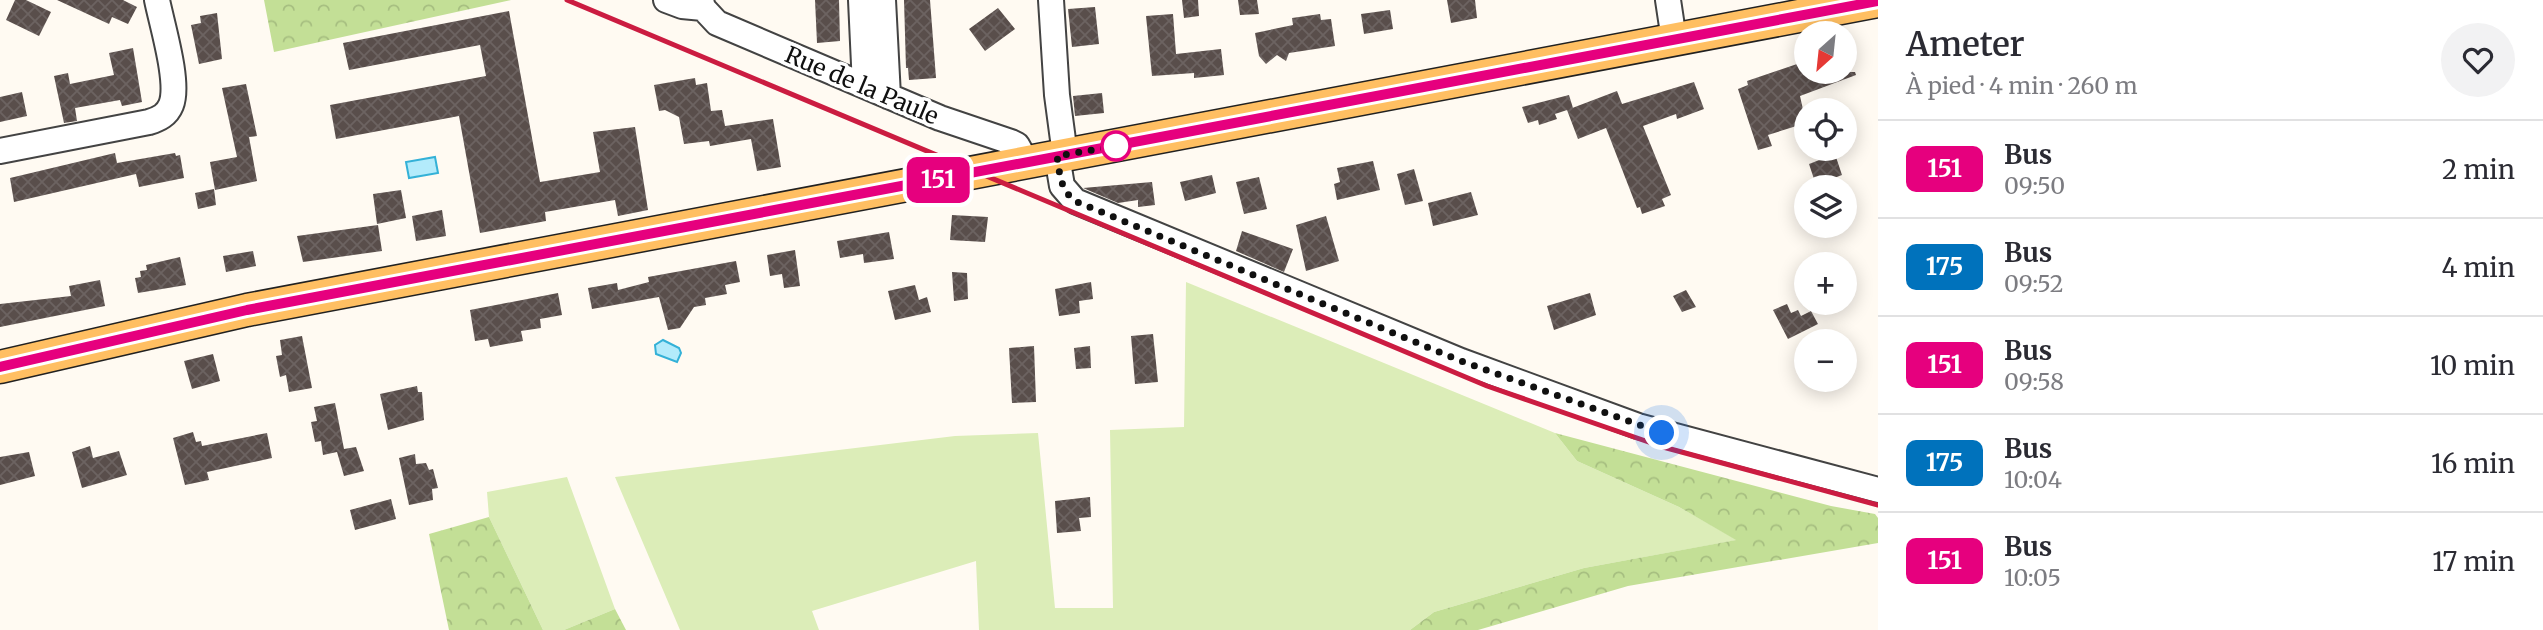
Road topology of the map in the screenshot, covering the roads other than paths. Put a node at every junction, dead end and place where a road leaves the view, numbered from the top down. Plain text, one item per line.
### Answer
1 (157, 0) edge
2 (666, 0) edge
3 (861, 0) edge
4 (883, 0) edge
5 (1051, 0) edge
6 (1668, 0) edge
7 (1878, 1) edge
8 (702, 4) edge
9 (1674, 40) junction
10 (865, 86) junction
11 (888, 96) junction
12 (0, 151) edge
13 (1050, 158) junction
14 (0, 367) edge
15 (1878, 489) edge

1 - 12 street
2 - 8 street
3 - 10 street
4 - 11 street
5 - 13 street
6 - 9 street
7 - 9 main road
8 - 10 street, Rue de la Paule
9 - 13 main road
10 - 11 street, Rue de la Paule
11 - 13 street, Rue de la Paule
13 - 14 main road
13 - 15 street

